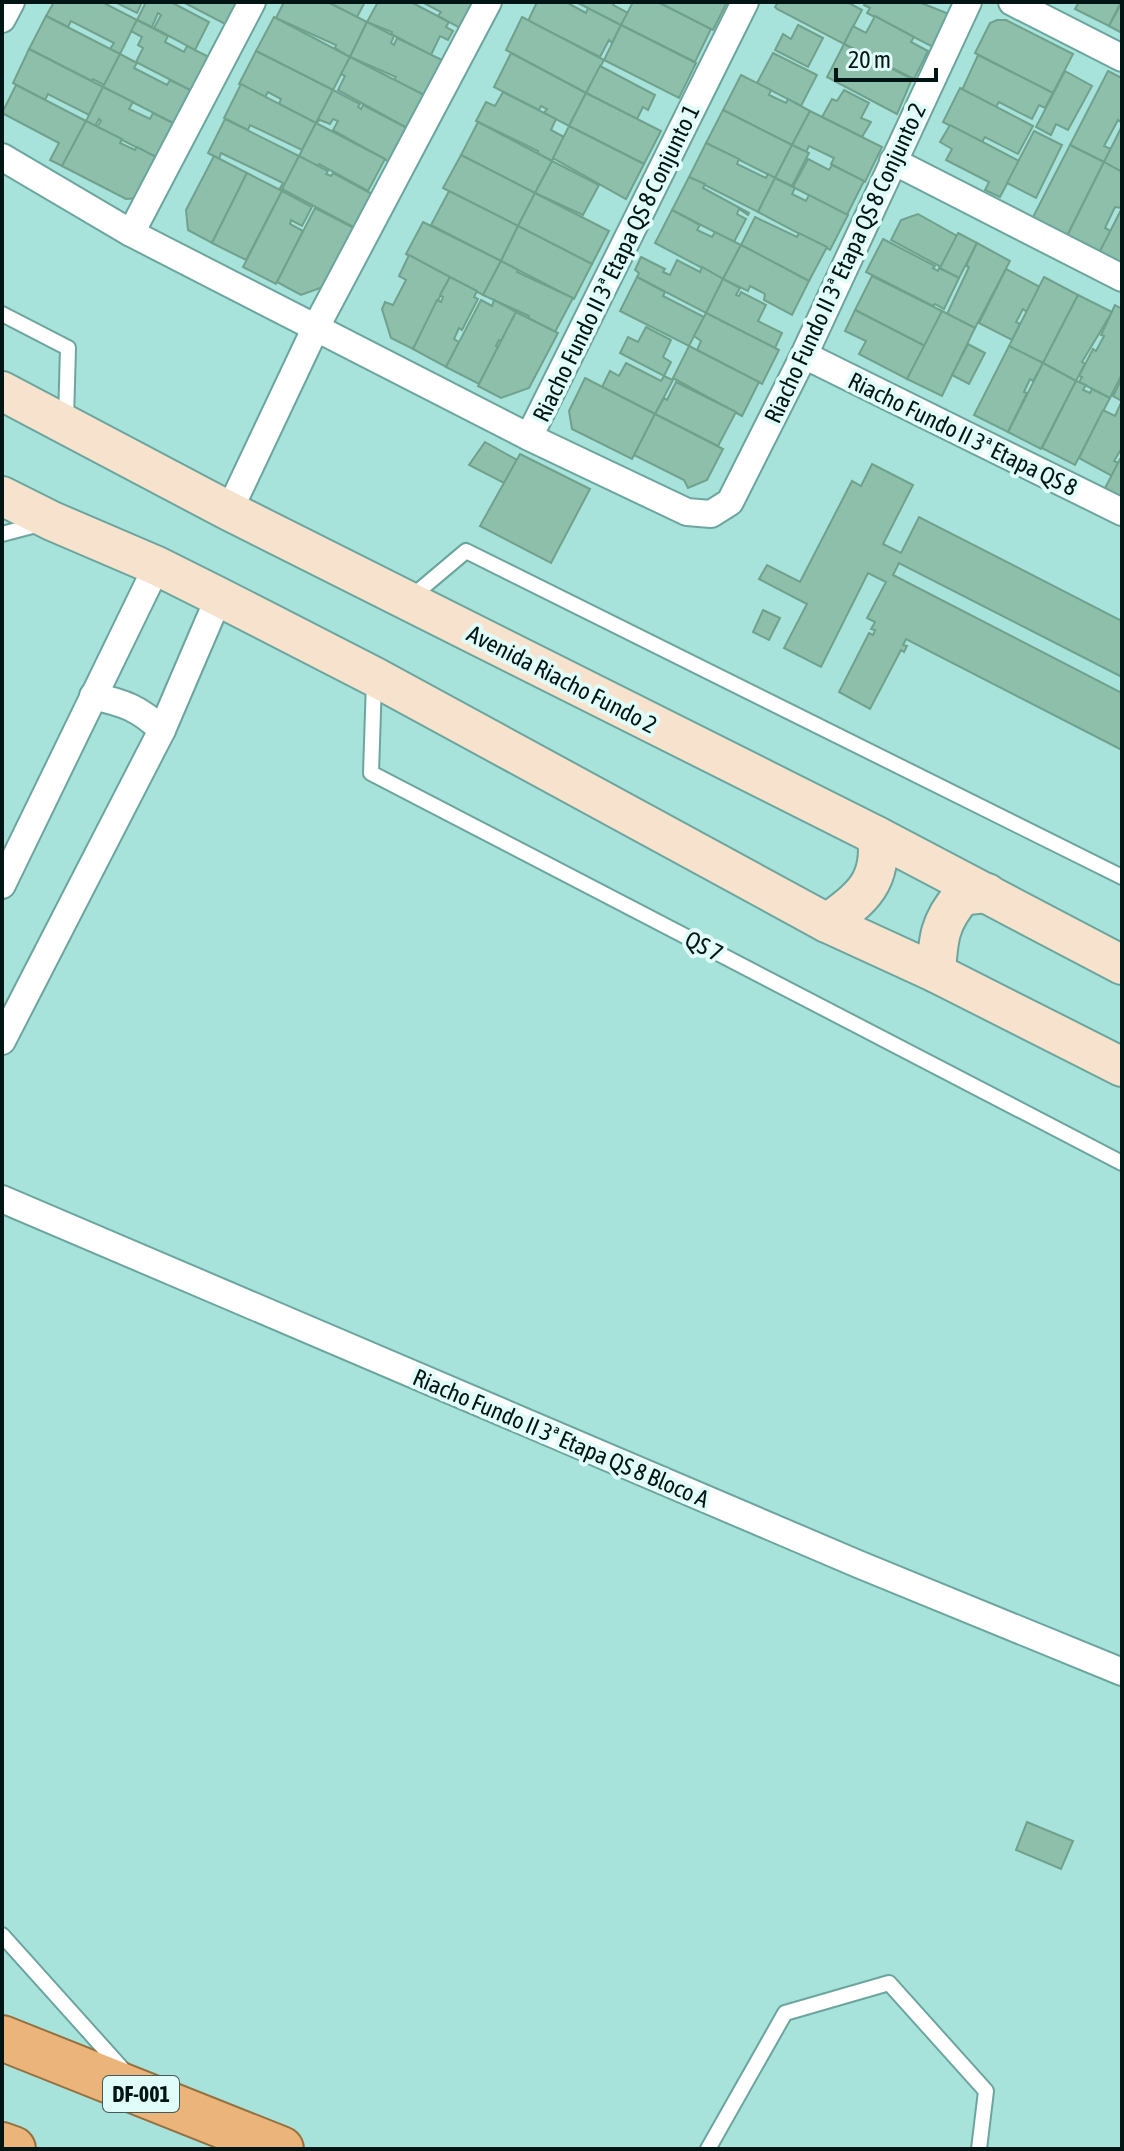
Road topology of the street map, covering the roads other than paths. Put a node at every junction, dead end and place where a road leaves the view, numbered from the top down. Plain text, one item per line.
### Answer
1 (11, 2) edge
2 (252, 2) edge
3 (488, 2) edge
4 (745, 2) edge
5 (968, 2) edge
6 (1012, 2) edge
7 (2, 19) edge
8 (1122, 58) edge
9 (2, 157) edge
10 (893, 161) junction
11 (131, 233) junction
12 (1122, 278) edge
13 (2, 314) edge
14 (315, 329) junction
15 (804, 355) junction
16 (2, 391) edge
17 (65, 424) junction
18 (529, 437) junction
19 (2, 496) edge
20 (229, 511) junction
21 (1122, 512) edge
22 (52, 521) junction
23 (2, 534) edge
24 (157, 566) junction
25 (219, 597) junction
26 (406, 601) junction
27 (375, 677) junction
28 (93, 696) junction
29 (162, 730) junction
30 (877, 836) junction
31 (1122, 877) edge
32 (2, 885) edge
33 (987, 893) junction
34 (827, 923) junction
35 (1122, 965) edge
36 (936, 973) junction
37 (11, 1005) edge
38 (2, 1041) edge
39 (1122, 1067) edge
40 (1122, 1163) edge
41 (2, 1199) edge
42 (1122, 1672) edge
43 (2, 1935) edge
44 (2, 2038) edge
45 (148, 2097) junction
46 (2, 2145) edge
47 (13, 2149) edge
48 (281, 2149) edge
49 (708, 2149) edge
50 (979, 2149) edge

1 - 7 street
2 - 11 street
3 - 14 street
4 - 18 street, Riacho Fundo II 3ª Etapa QS 8 Conjunto 1
5 - 10 street, Riacho Fundo II 3ª Etapa QS 8 Conjunto 2
6 - 8 street
9 - 11 street, Riacho Fundo II 3ª Etapa QS 8 Conjunto 1
10 - 12 street
10 - 15 street, Riacho Fundo II 3ª Etapa QS 8 Conjunto 2
11 - 14 street, Riacho Fundo II 3ª Etapa QS 8 Conjunto 1
13 - 17 lane
14 - 18 street, Riacho Fundo II 3ª Etapa QS 8 Conjunto 1
14 - 20 street
15 - 18 street, Riacho Fundo II 3ª Etapa QS 8 Conjunto 2
15 - 21 street, Riacho Fundo II 3ª Etapa QS 8
16 - 17 main road, Avenida Riacho Fundo 2
17 - 20 main road, Avenida Riacho Fundo 2
19 - 22 main road
20 - 26 main road, Avenida Riacho Fundo 2
22 - 23 lane
22 - 24 main road
24 - 25 main road
24 - 28 street
25 - 27 main road
25 - 29 street
26 - 30 main road, Avenida Riacho Fundo 2
26 - 31 lane
27 - 34 main road
27 - 40 lane, QS 7
28 - 29 street
28 - 32 street
29 - 37 street
30 - 33 main road, Avenida Riacho Fundo 2
30 - 34 main road
33 - 35 main road, Avenida Riacho Fundo 2
33 - 36 main road
34 - 36 main road
36 - 39 main road
37 - 38 street
41 - 42 street, Riacho Fundo II 3ª Etapa QS 8 Bloco A
43 - 45 lane
44 - 45 highway, DF-001
45 - 48 highway, DF-001
46 - 47 highway
49 - 50 lane

